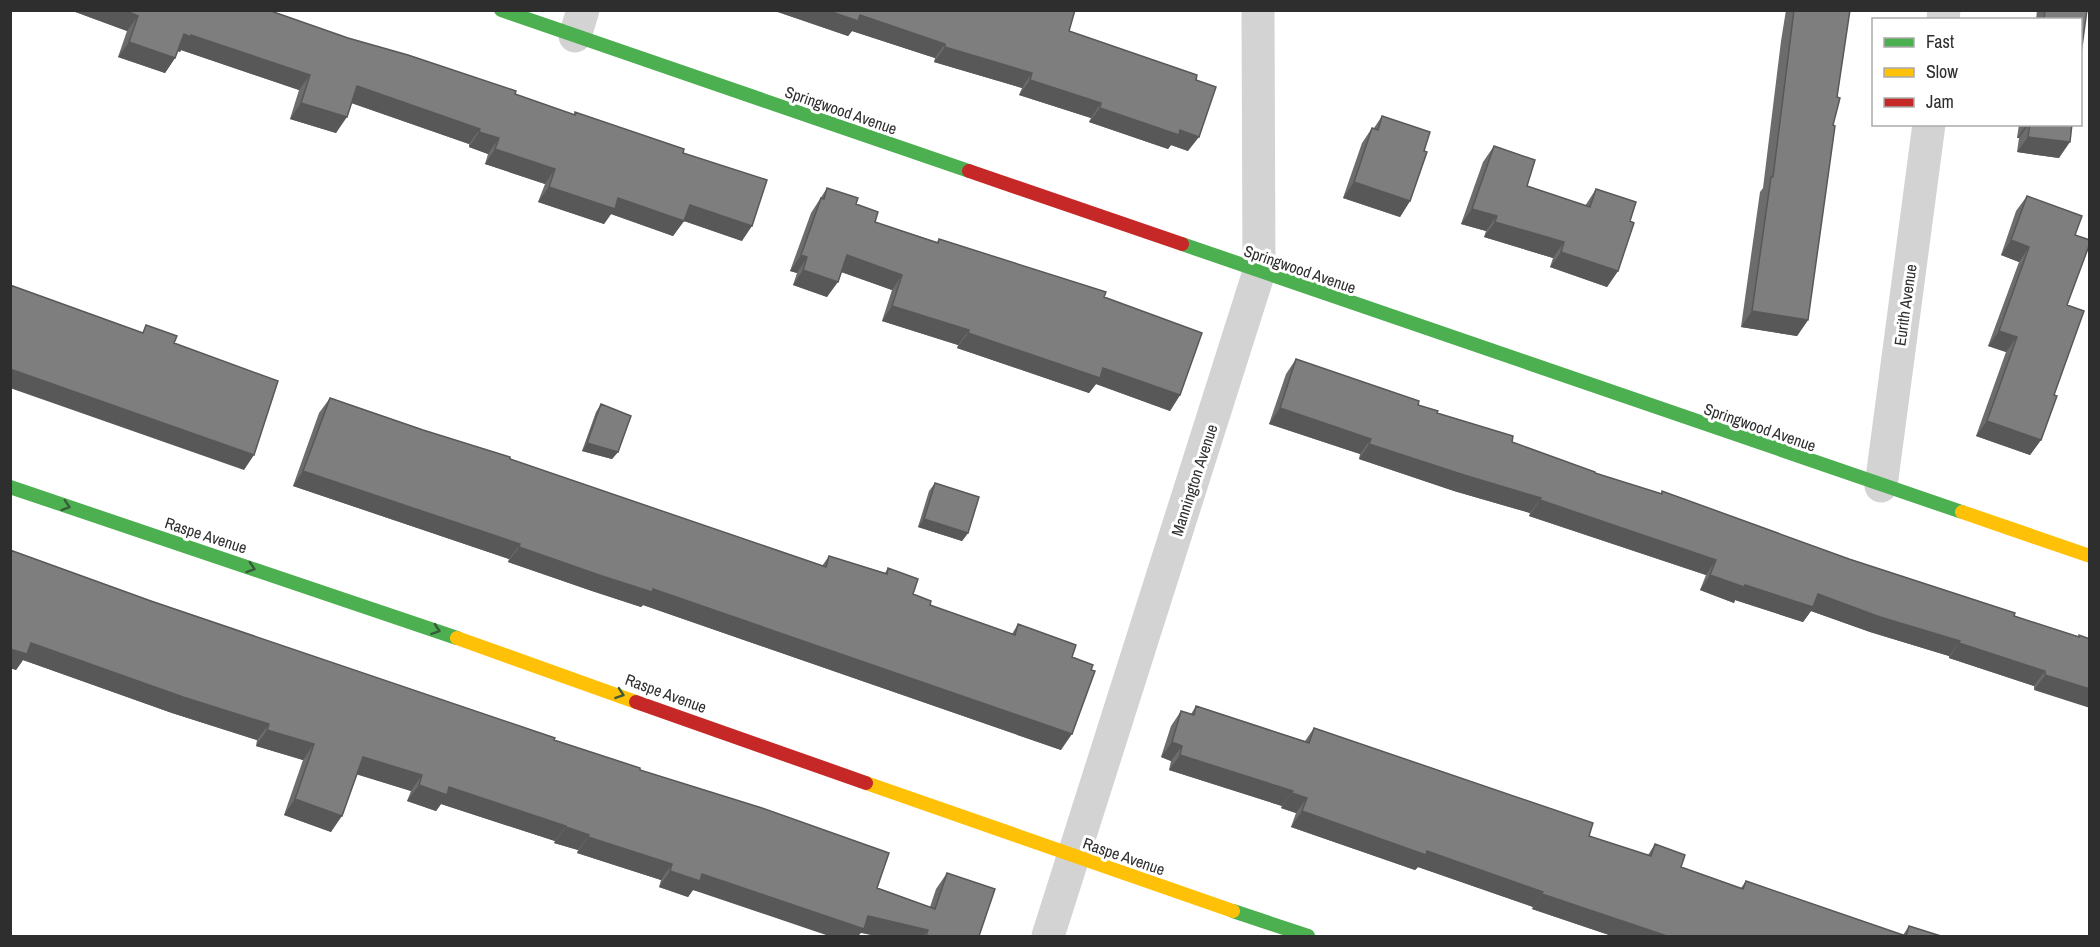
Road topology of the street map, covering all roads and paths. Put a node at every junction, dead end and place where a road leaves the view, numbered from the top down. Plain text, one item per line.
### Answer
1 (501, 10) edge
2 (1258, 10) edge
3 (579, 23) edge
4 (1929, 126) edge
5 (1259, 273) junction
6 (1881, 486) junction
7 (10, 488) edge
8 (2090, 556) edge
9 (1075, 857) junction
10 (1048, 936) edge
11 (1308, 936) edge

1 - 3 street, Springwood Avenue
2 - 5 street, Mannington Avenue
3 - 5 street, Springwood Avenue
4 - 6 street, Eurith Avenue
5 - 6 street, Springwood Avenue
5 - 9 street, Mannington Avenue
6 - 8 street, Springwood Avenue
7 -> 9 street, Raspe Avenue
9 - 10 street, Mannington Avenue
9 - 11 street, Raspe Avenue

